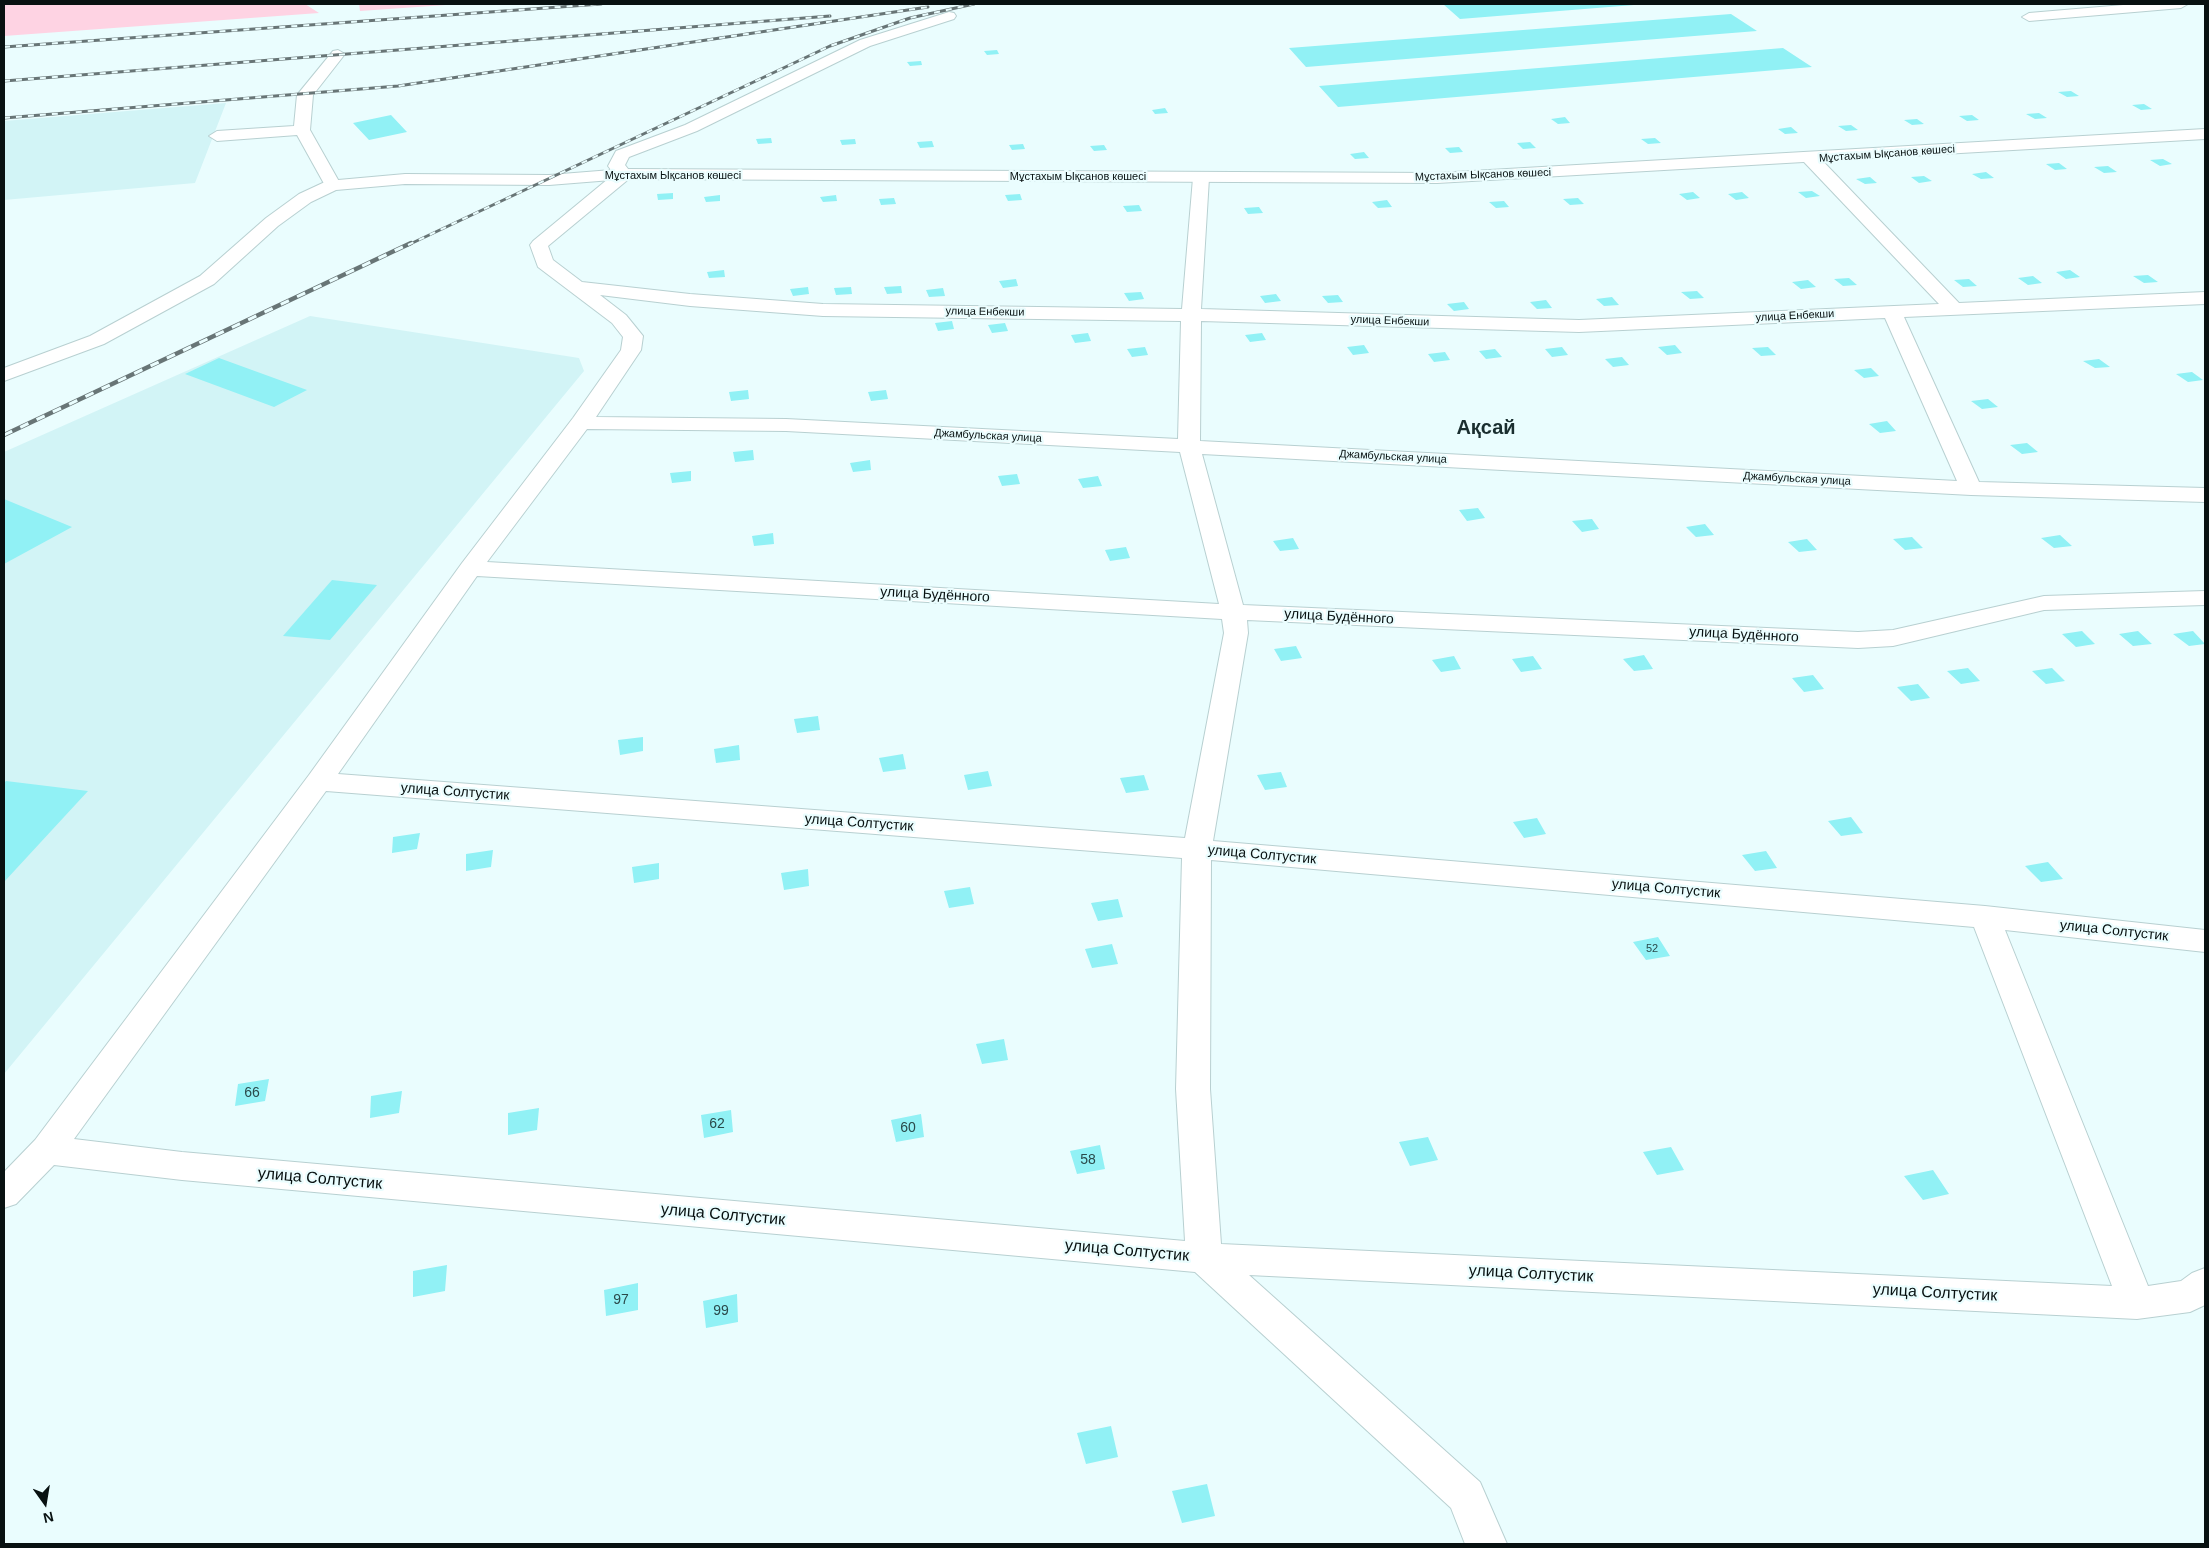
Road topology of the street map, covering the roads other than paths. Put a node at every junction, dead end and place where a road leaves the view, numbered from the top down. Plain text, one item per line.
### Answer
1 (2181, 4) edge
2 (949, 16) dead end
3 (2029, 17) dead end
4 (338, 54) dead end
5 (302, 130) junction
6 (2205, 134) edge
7 (217, 136) dead end
8 (1810, 158) junction
9 (624, 174) junction
10 (1201, 178) junction
11 (334, 185) junction
12 (575, 287) junction
13 (2205, 298) edge
14 (1954, 309) junction
15 (1892, 312) junction
16 (1191, 315) junction
17 (4, 374) edge
18 (580, 423) junction
19 (1189, 446) junction
20 (1971, 488) junction
21 (2205, 495) edge
22 (470, 568) junction
23 (2205, 598) edge
24 (1233, 612) junction
25 (318, 781) junction
26 (1198, 849) junction
27 (1985, 916) junction
28 (2205, 941) edge
29 (47, 1150) junction
30 (4, 1194) edge
31 (1204, 1258) junction
32 (2205, 1284) edge
33 (2136, 1303) junction
34 (1486, 1544) edge

1 - 3 street
2 - 9 street
4 - 5 street
5 - 7 street
5 - 11 street
6 - 8 street, Мұстахым Ықсанов көшесі
8 - 10 street, Мұстахым Ықсанов көшесі
8 - 14 street
9 - 10 street, Мұстахым Ықсанов көшесі
9 - 11 street, Мұстахым Ықсанов көшесі
9 - 12 street
10 - 16 street
11 - 17 street, Мұстахым Ықсанов көшесі
12 - 16 street, улица Енбекши
12 - 18 street
13 - 14 street, улица Енбекши
14 - 15 street, улица Енбекши
15 - 16 street, улица Енбекши
15 - 20 street
16 - 19 street
18 - 19 street, Джамбульская улица
18 - 22 street
19 - 20 street, Джамбульская улица
19 - 24 street
20 - 21 street, Джамбульская улица
22 - 24 street, улица Будённого
22 - 25 street
23 - 24 street, улица Будённого
24 - 26 street
25 - 26 street, улица Солтустик
25 - 29 street
26 - 27 street, улица Солтустик
26 - 31 street
27 - 28 street, улица Солтустик
27 - 33 street
29 - 30 street
29 - 31 street, улица Солтустик
31 - 33 street, улица Солтустик
31 - 34 street
32 - 33 street, улица Солтустик

